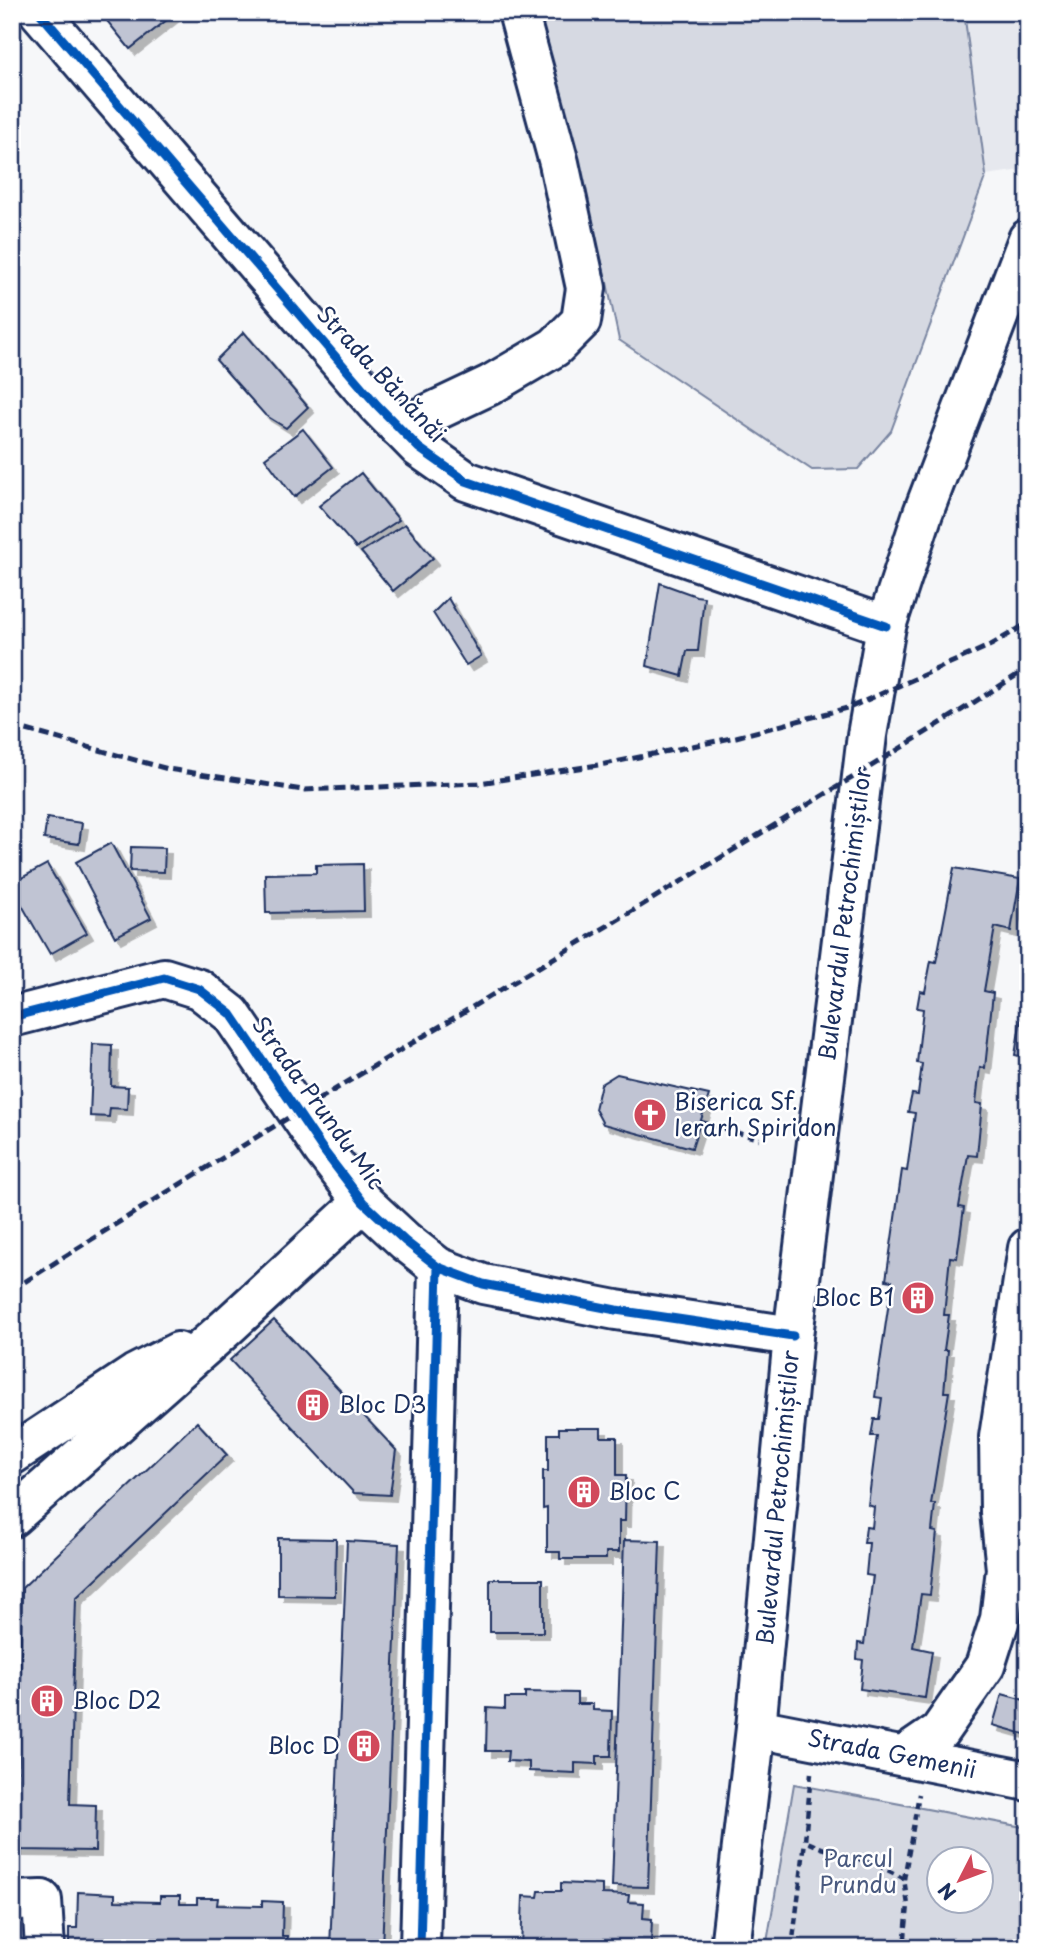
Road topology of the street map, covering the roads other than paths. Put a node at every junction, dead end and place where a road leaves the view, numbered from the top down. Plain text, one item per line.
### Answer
1 (39, 12) edge
2 (518, 12) edge
3 (1028, 239) edge
4 (399, 428) junction
5 (886, 626) junction
6 (12, 1017) edge
7 (363, 1202) junction
8 (1028, 1248) edge
9 (438, 1267) junction
10 (227, 1327) junction
11 (793, 1336) junction
12 (12, 1455) edge
13 (12, 1517) edge
14 (756, 1728) junction
15 (915, 1758) junction
16 (1028, 1781) edge
17 (12, 1901) edge
18 (45, 1948) edge
19 (420, 1948) edge
20 (730, 1948) edge

1 - 4 street, Strada Bănănăi
2 - 4 street
3 - 5 street, Bulevardul Petrochimiștilor
4 - 5 street, Strada Bănănăi
5 - 11 street, Bulevardul Petrochimiștilor
6 - 7 street, Strada Prundu Mic
7 - 9 street, Strada Prundu Mic
7 - 10 street
8 - 15 street
9 - 11 street, Strada Prundu Mic
9 - 19 street
10 - 12 street
10 - 13 street
11 - 14 street, Bulevardul Petrochimiștilor
14 - 15 street, Strada Gemenii
14 - 20 street, Bulevardul Petrochimiștilor
15 - 16 street, Strada Gemenii
17 - 18 street

